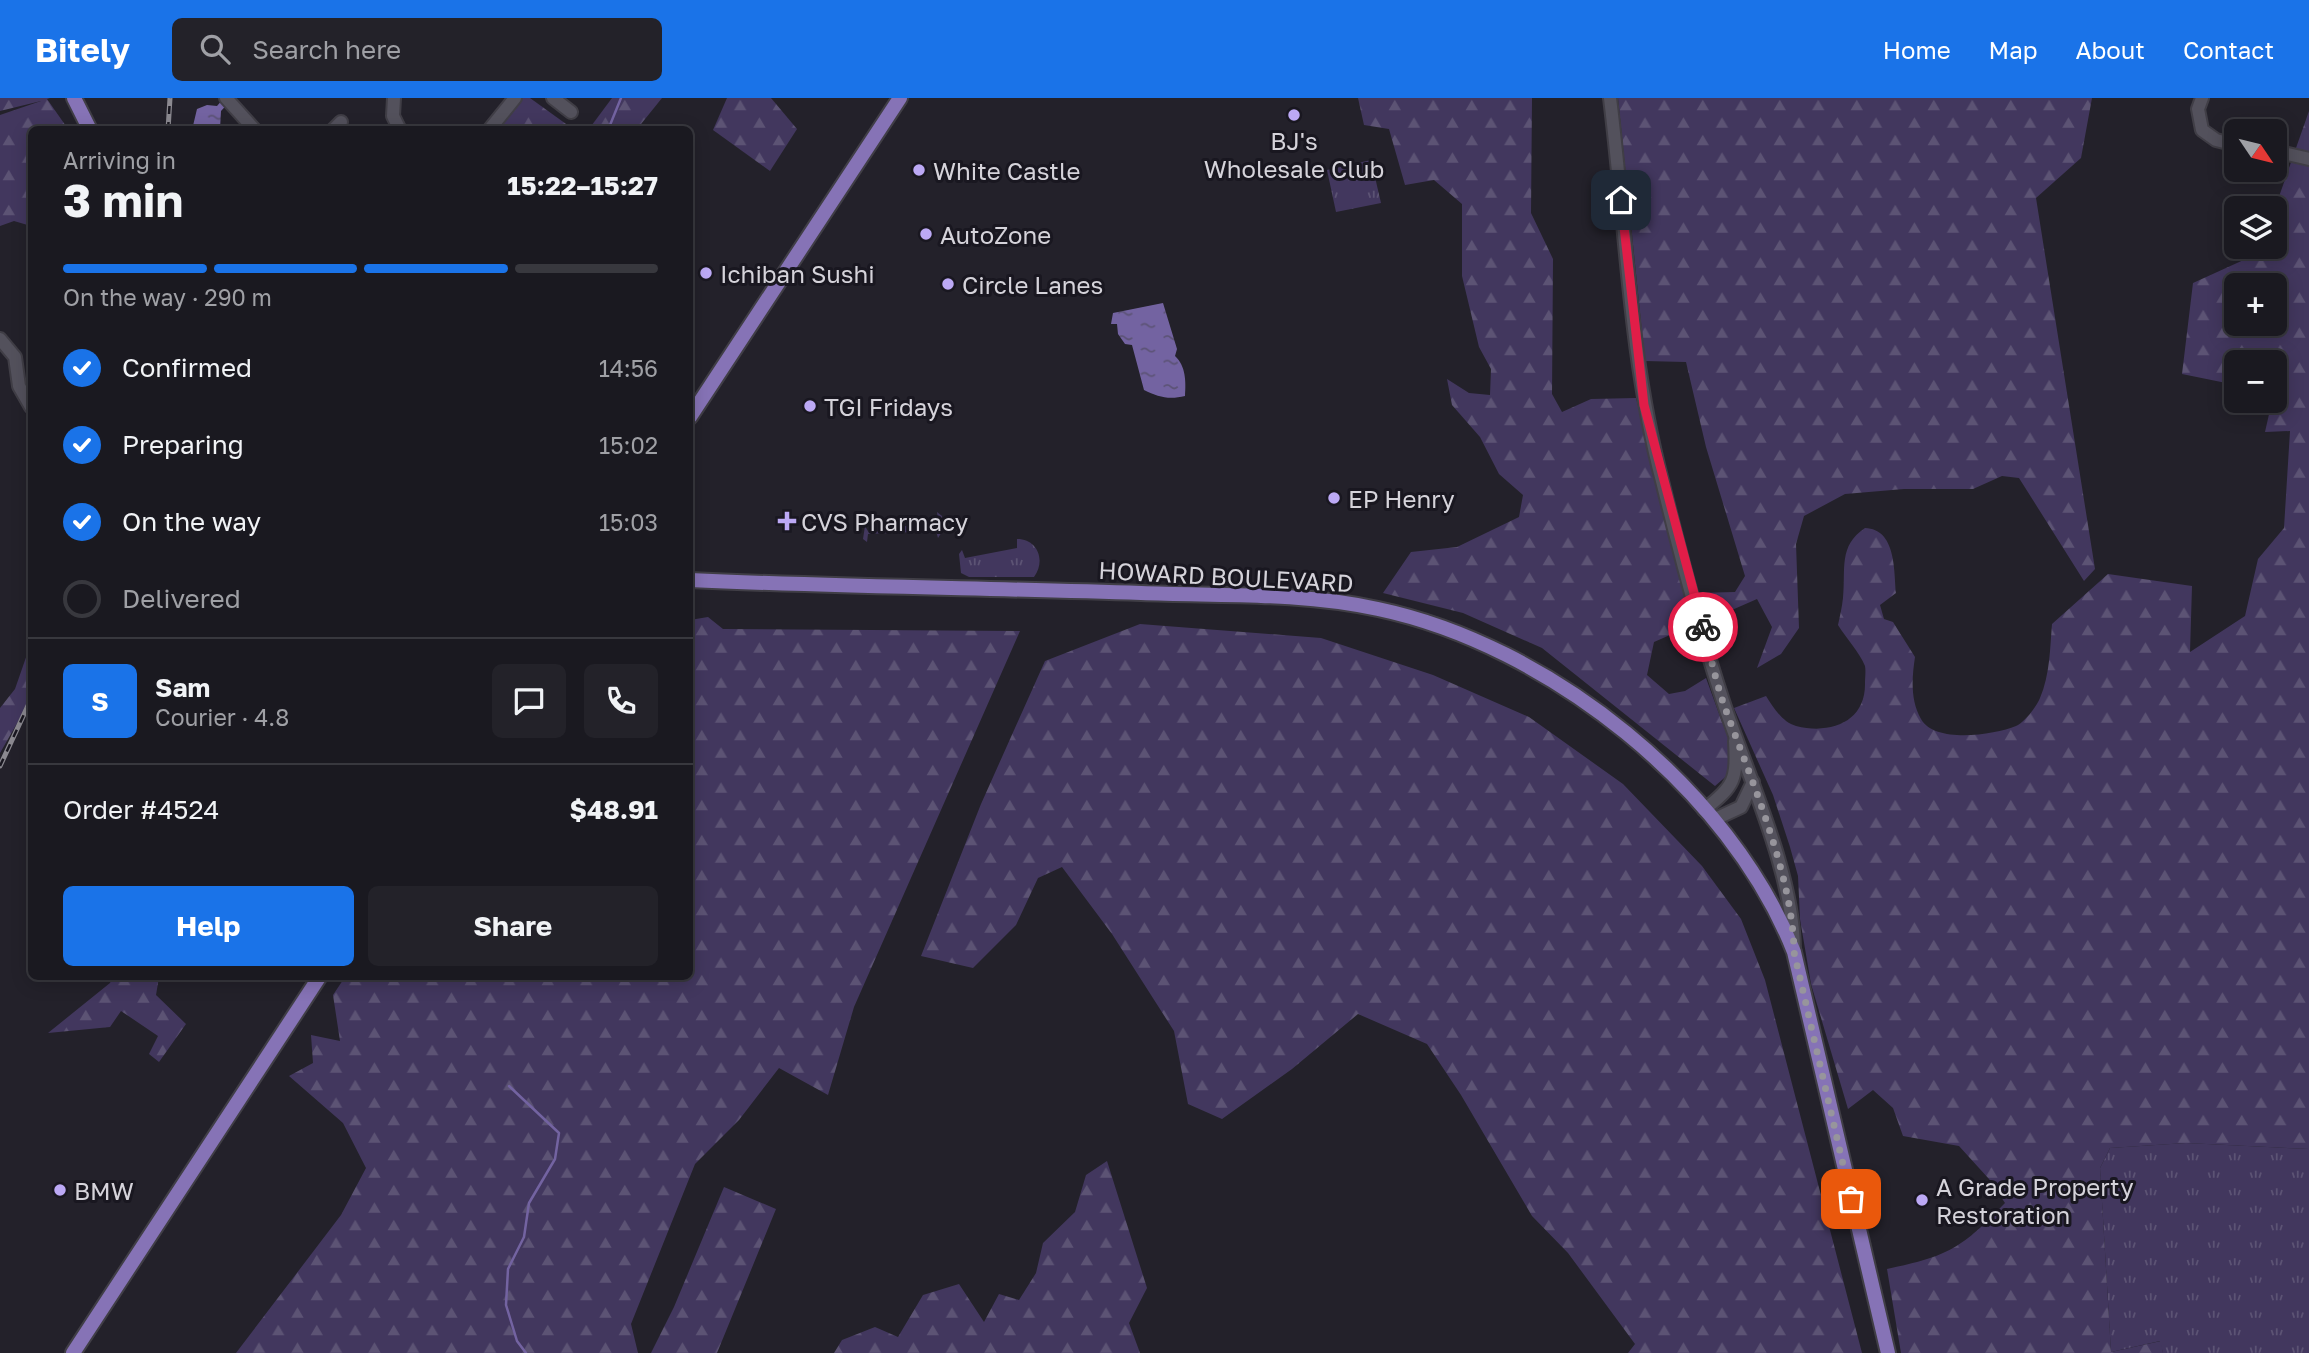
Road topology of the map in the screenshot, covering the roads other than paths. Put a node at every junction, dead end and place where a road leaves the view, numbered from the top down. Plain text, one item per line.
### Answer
1 (74, 98) edge
2 (394, 98) edge
3 (515, 98) edge
4 (553, 98) edge
5 (900, 98) edge
6 (1610, 98) edge
7 (2202, 98) edge
8 (229, 101) edge
9 (571, 111) dead end
10 (88, 126) edge
11 (251, 126) edge
12 (398, 126) edge
13 (492, 126) edge
14 (2224, 142) edge
15 (2287, 154) edge
16 (2309, 159) edge
17 (0, 339) edge
18 (28, 402) edge
19 (693, 412) edge
20 (693, 580) edge
21 (1735, 734) junction
22 (1754, 782) junction
23 (1709, 815) junction
24 (1794, 952) junction
25 (317, 980) edge
26 (73, 1353) edge
27 (1888, 1353) edge

1 - 10 main road
2 - 12 street
3 - 13 street
4 - 9 street
5 - 19 main road
6 - 21 street
7 - 14 street
8 - 11 street
15 - 16 street
17 - 18 street
20 - 23 main road, HOWARD BOULEVARD
21 - 22 street
21 - 23 street
22 - 23 street
22 - 24 street
23 - 24 main road, HOWARD BOULEVARD
24 - 27 main road, HOWARD BOULEVARD
25 - 26 main road

